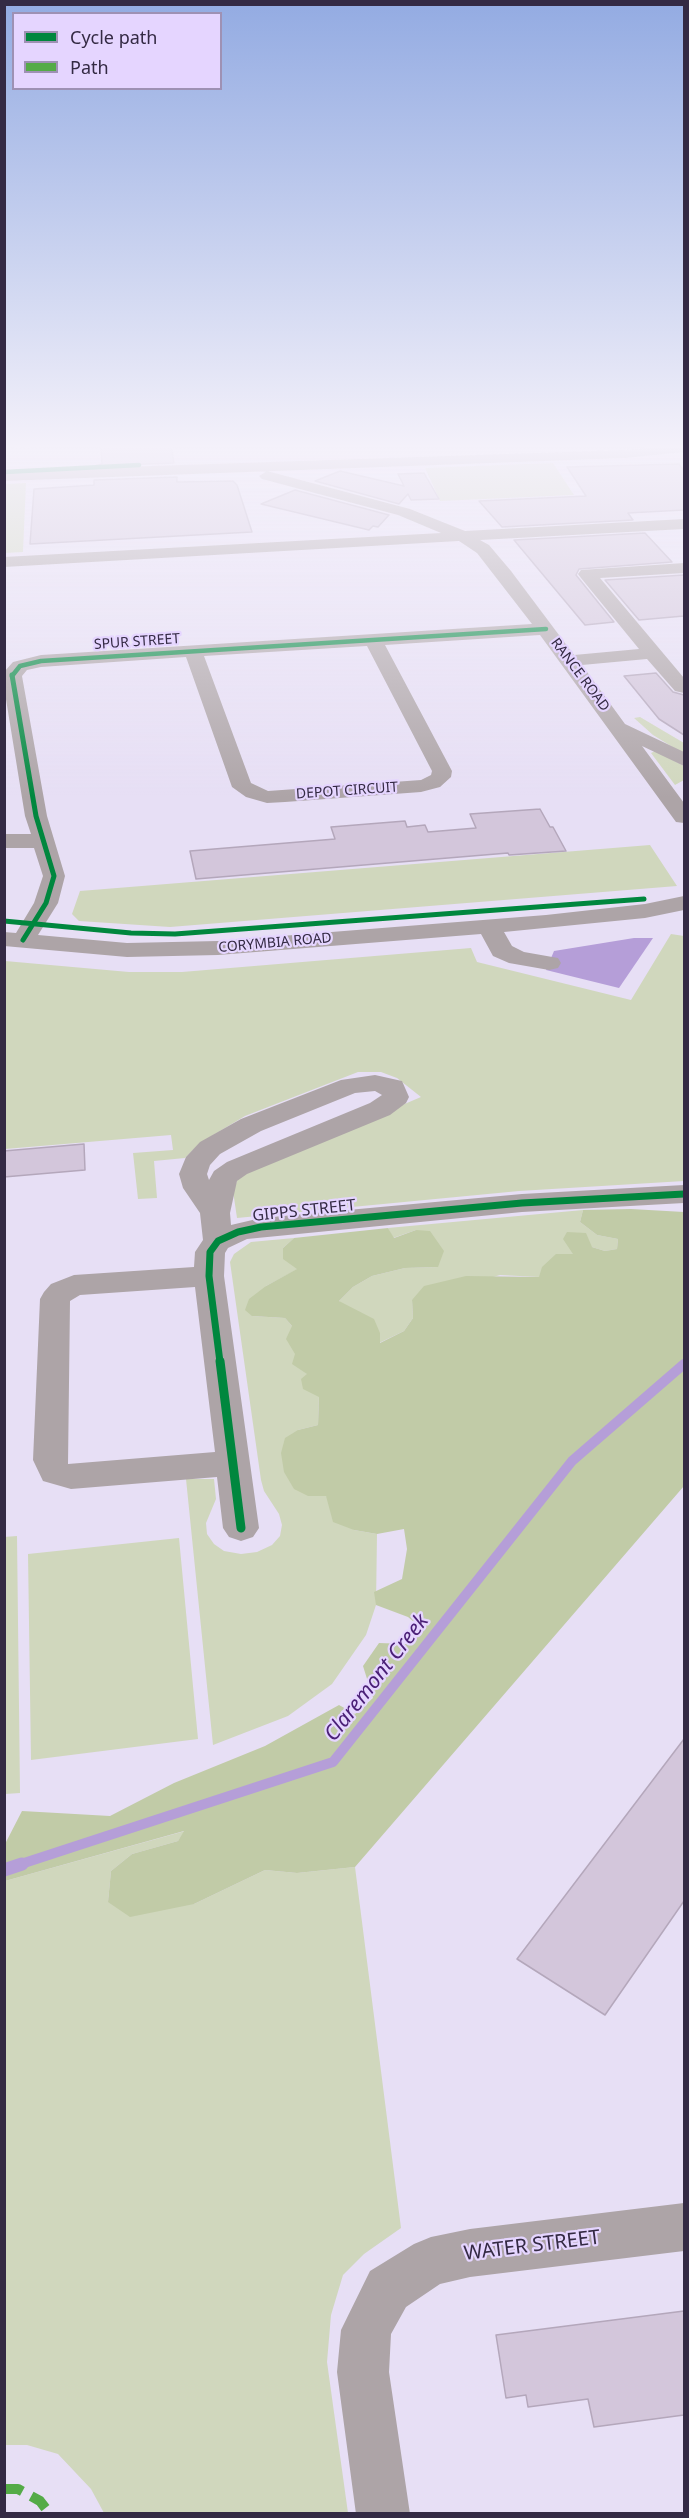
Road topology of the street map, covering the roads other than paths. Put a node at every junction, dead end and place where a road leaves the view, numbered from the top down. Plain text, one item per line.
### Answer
1 (497, 564) edge
2 (659, 564) edge
3 (546, 629) junction
4 (373, 640) junction
5 (193, 652) junction
6 (652, 653) junction
7 (570, 661) junction
8 (684, 687) edge
9 (618, 726) junction
10 (684, 760) edge
11 (678, 791) edge
12 (684, 816) edge
13 (42, 840) junction
14 (4, 842) edge
15 (684, 903) edge
16 (546, 922) junction
17 (684, 925) edge
18 (489, 926) junction
19 (14, 940) edge
20 (549, 963) dead end
21 (684, 1194) edge
22 (217, 1227) junction
23 (209, 1276) junction
24 (234, 1463) junction
25 (241, 1528) dead end
26 (684, 2227) edge
27 (383, 2514) edge

1 - 3 street, RANCE ROAD
2 - 6 street
3 - 4 street, SPUR STREET
3 - 7 street, RANCE ROAD
4 - 5 street, SPUR STREET
4 - 5 street, DEPOT CIRCUIT
5 - 13 street, SPUR STREET
6 - 7 street
6 - 8 street
7 - 9 street, RANCE ROAD
9 - 10 street, RANCE ROAD
9 - 11 street, RANCE ROAD
11 - 12 street, RANCE ROAD
13 - 14 street
13 - 19 street, SPUR STREET
15 - 16 street, CORYMBIA ROAD
16 - 17 street, CORYMBIA ROAD
16 - 18 street, CORYMBIA ROAD
18 - 19 street, CORYMBIA ROAD
18 - 20 street
21 - 22 street, GIPPS STREET
22 - 22 street
22 - 23 street
23 - 24 street
23 - 24 street
24 - 25 street
26 - 27 street, WATER STREET

